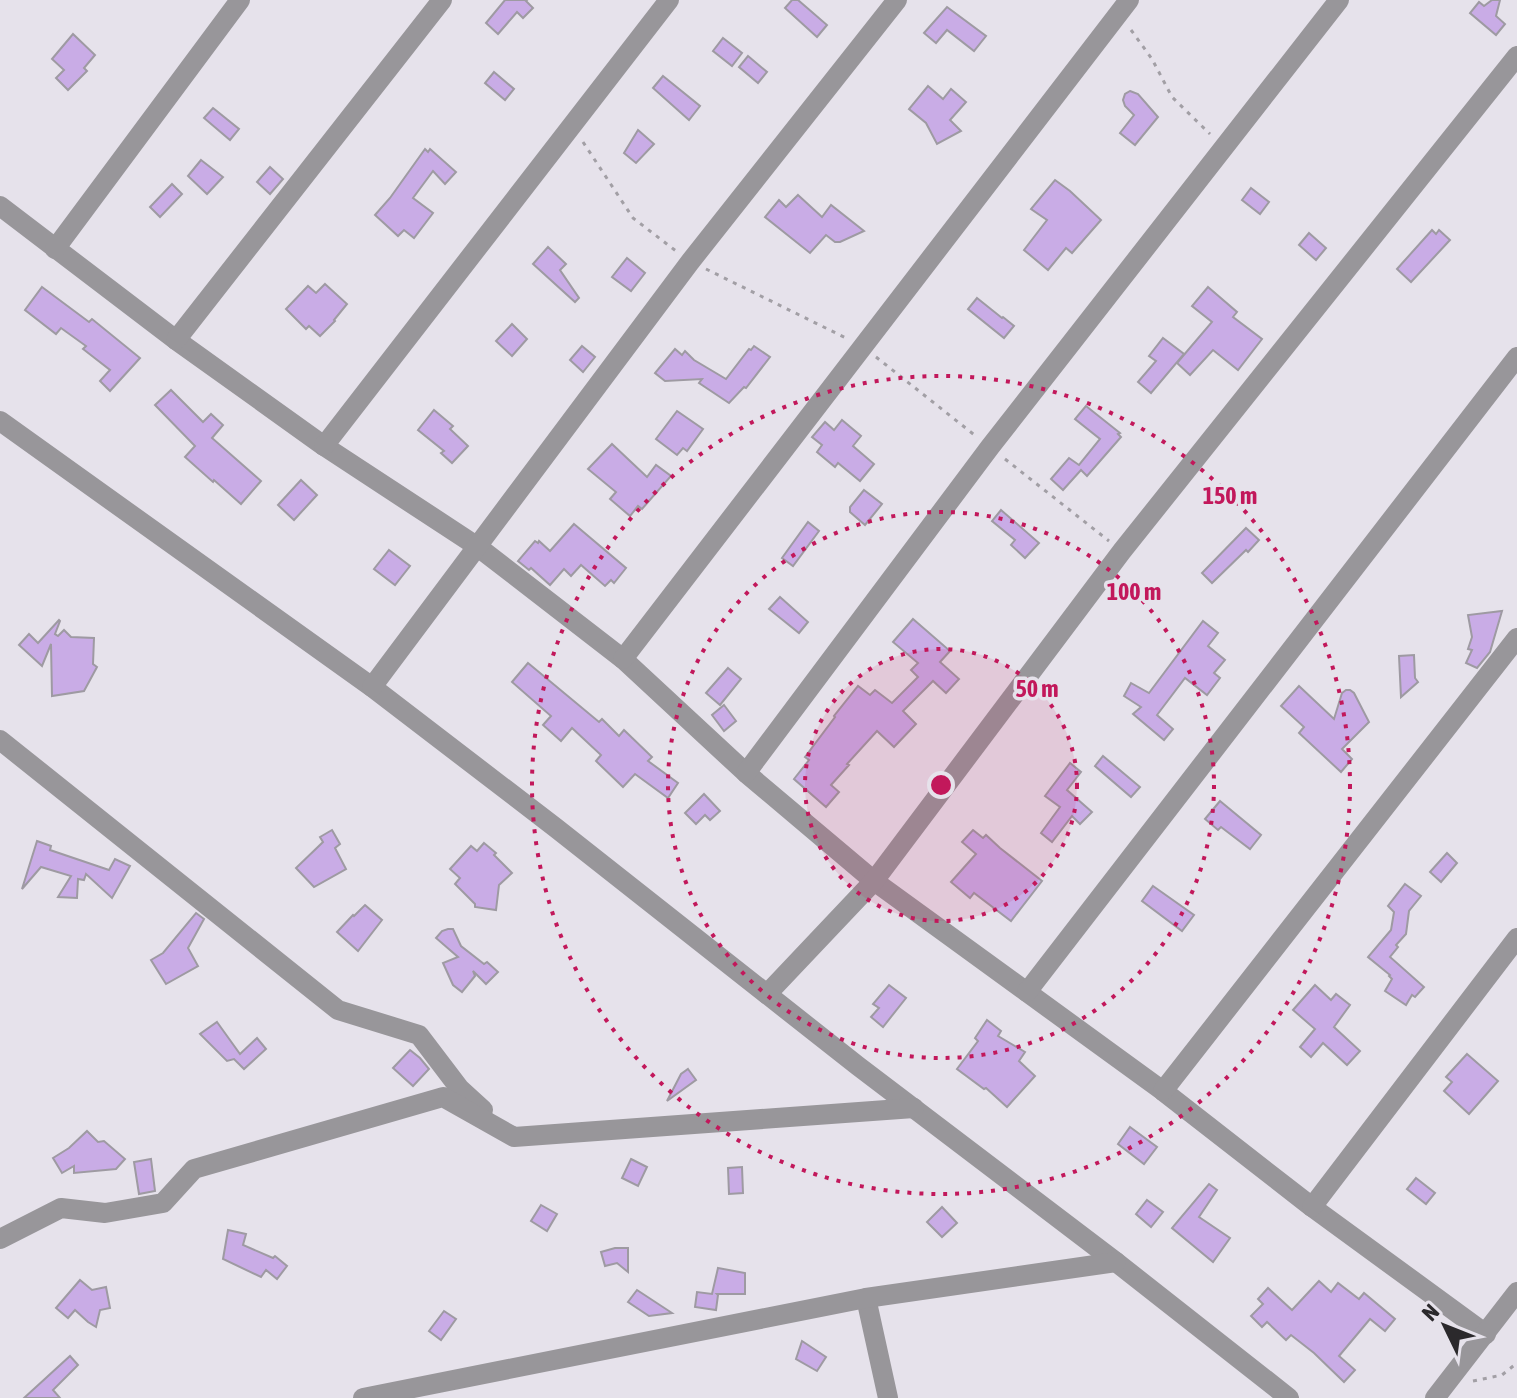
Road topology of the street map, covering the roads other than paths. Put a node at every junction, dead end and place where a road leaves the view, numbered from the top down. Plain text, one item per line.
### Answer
1 (240, 0) edge
2 (442, 0) edge
3 (669, 0) edge
4 (897, 0) edge
5 (1339, 0) edge
6 (1123, 8) edge
7 (1517, 56) edge
8 (0, 206) edge
9 (55, 249) junction
10 (176, 340) junction
11 (1517, 357) edge
12 (0, 421) edge
13 (324, 446) junction
14 (478, 547) junction
15 (1517, 638) edge
16 (623, 659) junction
17 (372, 687) junction
18 (0, 740) edge
19 (746, 773) junction
20 (874, 881) junction
21 (1517, 938) edge
22 (1027, 992) junction
23 (767, 994) junction
24 (1163, 1091) junction
25 (914, 1108) junction
26 (514, 1137) junction
27 (1312, 1207) junction
28 (0, 1239) edge
29 (1116, 1262) junction
30 (1517, 1292) edge
31 (866, 1298) junction
32 (1486, 1334) junction
33 (363, 1398) edge
34 (888, 1398) edge
35 (1289, 1398) edge
36 (1435, 1398) edge

1 - 9 street
2 - 10 street
3 - 13 street
4 - 14 street
5 - 19 street
6 - 16 street
7 - 20 street
8 - 9 street
9 - 10 street
10 - 13 street
11 - 22 street
12 - 17 street
13 - 14 street
14 - 16 street
14 - 17 street
15 - 24 street
16 - 19 street
17 - 23 street
18 - 26 street
19 - 20 street
20 - 22 street
20 - 23 street
21 - 27 street
22 - 24 street
23 - 25 street
24 - 27 street
25 - 26 street
25 - 29 street
26 - 28 street
27 - 32 street
29 - 31 street
29 - 35 street
30 - 32 street
31 - 33 street
31 - 34 street
32 - 36 street

